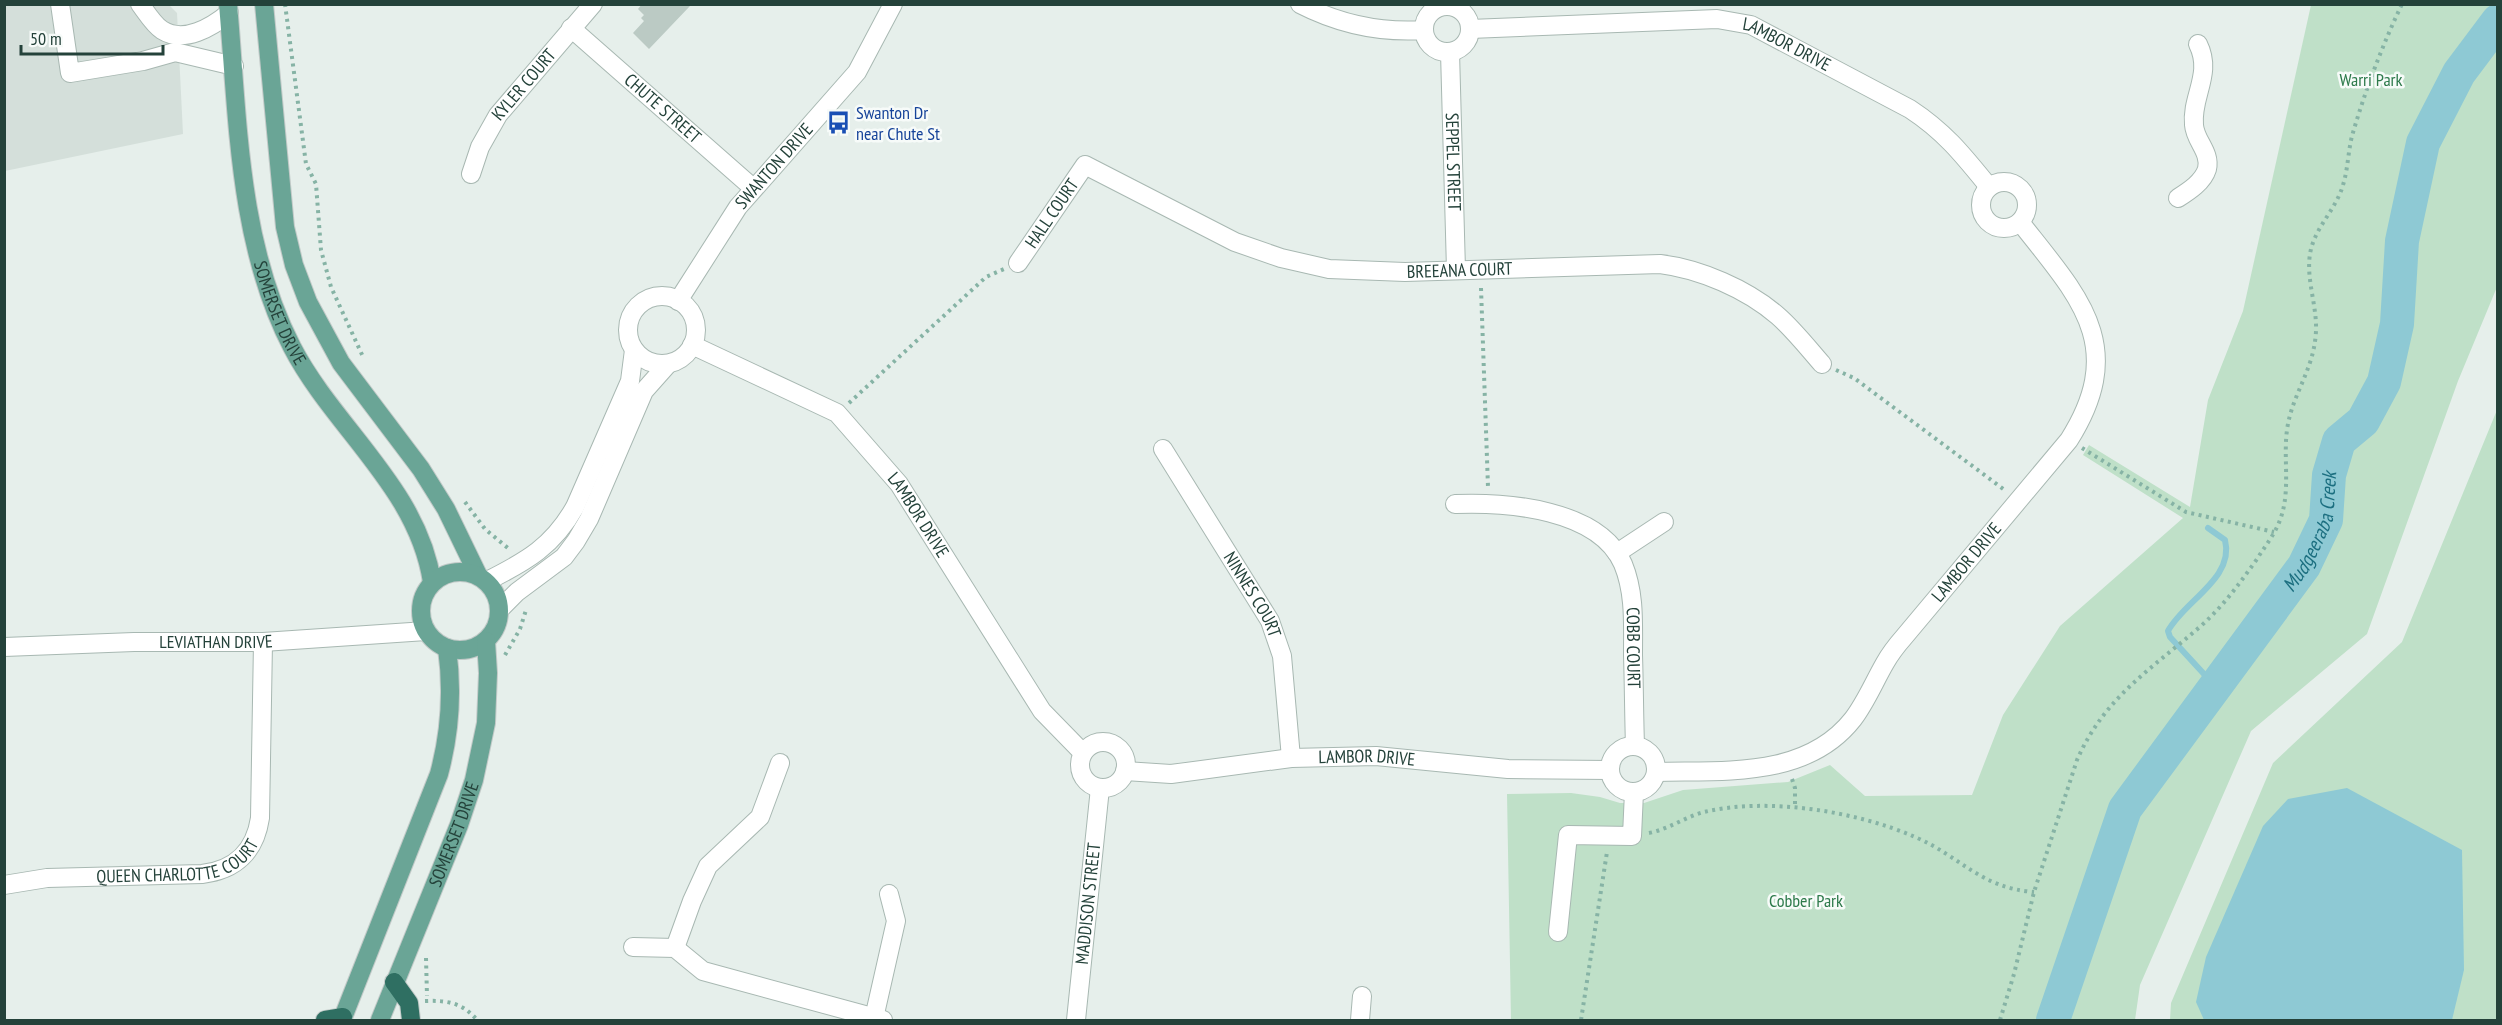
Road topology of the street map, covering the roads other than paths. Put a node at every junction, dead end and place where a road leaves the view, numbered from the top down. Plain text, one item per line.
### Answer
1 (60, 4) edge
2 (140, 4) edge
3 (264, 4) edge
4 (593, 4) edge
5 (893, 4) edge
6 (1300, 4) edge
7 (228, 9) edge
8 (571, 28) junction
9 (1470, 29) junction
10 (1424, 30) junction
11 (2198, 44) dead end
12 (1450, 52) junction
13 (234, 66) junction
14 (1085, 165) joint
15 (471, 174) dead end
16 (1989, 187) junction
17 (753, 188) junction
18 (2178, 198) dead end
19 (2020, 222) junction
20 (1018, 263) road end
21 (1456, 270) junction
22 (678, 301) junction
23 (692, 345) junction
24 (634, 350) junction
25 (668, 364) junction
26 (1822, 364) road end
27 (1163, 449) dead end
28 (1455, 504) dead end
29 (1664, 522) dead end
30 (1617, 553) junction
31 (483, 578) junction
32 (432, 582) junction
33 (500, 609) junction
34 (426, 631) junction
35 (486, 641) junction
36 (263, 642) junction
37 (4, 647) edge
38 (447, 648) junction
39 (1635, 746) junction
40 (1083, 753) junction
41 (1291, 758) junction
42 (780, 763) dead end
43 (1610, 770) junction
44 (1125, 771) junction
45 (1656, 772) junction
46 (1100, 788) junction
47 (1634, 792) junction
48 (4, 885) edge
49 (890, 894) dead end
50 (1558, 932) dead end
51 (633, 947) dead end
52 (675, 948) junction
53 (394, 982) junction
54 (1362, 996) dead end
55 (410, 1012) edge
56 (336, 1019) edge
57 (878, 1019) edge
58 (380, 1020) edge
59 (1076, 1020) edge
60 (1360, 1020) edge

1 - 13 street
2 - 7 street
3 - 31 main road, SOMERSET DRIVE
4 - 8 street, KYLER COURT
5 - 17 street, SWANTON DRIVE
6 - 10 street
7 - 13 main road, SOMERSET DRIVE
8 - 15 street, KYLER COURT
8 - 17 street, CHUTE STREET
9 - 10 street
9 - 12 street
9 - 16 street, LAMBOR DRIVE
10 - 12 street
11 - 18 street
12 - 21 street, SEPPEL STREET
13 - 32 main road, SOMERSET DRIVE
14 - 20 street, HALL COURT
14 - 21 street, BREEANA COURT
16 - 19 street
16 - 19 street
17 - 22 street, SWANTON DRIVE
19 - 45 street, LAMBOR DRIVE
21 - 26 street, BREEANA COURT
22 - 23 street
22 - 24 street
23 - 25 street
23 - 40 street, LAMBOR DRIVE
24 - 25 street
24 - 31 street
25 - 33 street
27 - 41 street, NINNES COURT
28 - 30 street, COBB COURT
29 - 30 street
30 - 39 street, COBB COURT
31 - 32 main road
31 - 33 main road, SOMERSET DRIVE
32 - 34 main road
33 - 35 main road
34 - 36 street, LEVIATHAN DRIVE
34 - 38 main road
35 - 38 main road
35 - 53 main road, SOMERSET DRIVE
36 - 37 street, LEVIATHAN DRIVE
36 - 48 street, QUEEN CHARLOTTE COURT
38 - 56 main road, SOMERSET DRIVE
39 - 43 street
39 - 45 street
40 - 44 street
40 - 46 street
41 - 43 street, LAMBOR DRIVE
41 - 44 street, LAMBOR DRIVE
42 - 52 street
43 - 47 street
44 - 46 street
45 - 47 street
46 - 59 street, MADDISON STREET
47 - 50 street
49 - 57 street
51 - 52 street
52 - 57 street
53 - 55 highway
53 - 58 main road, SOMERSET DRIVE
54 - 60 street

